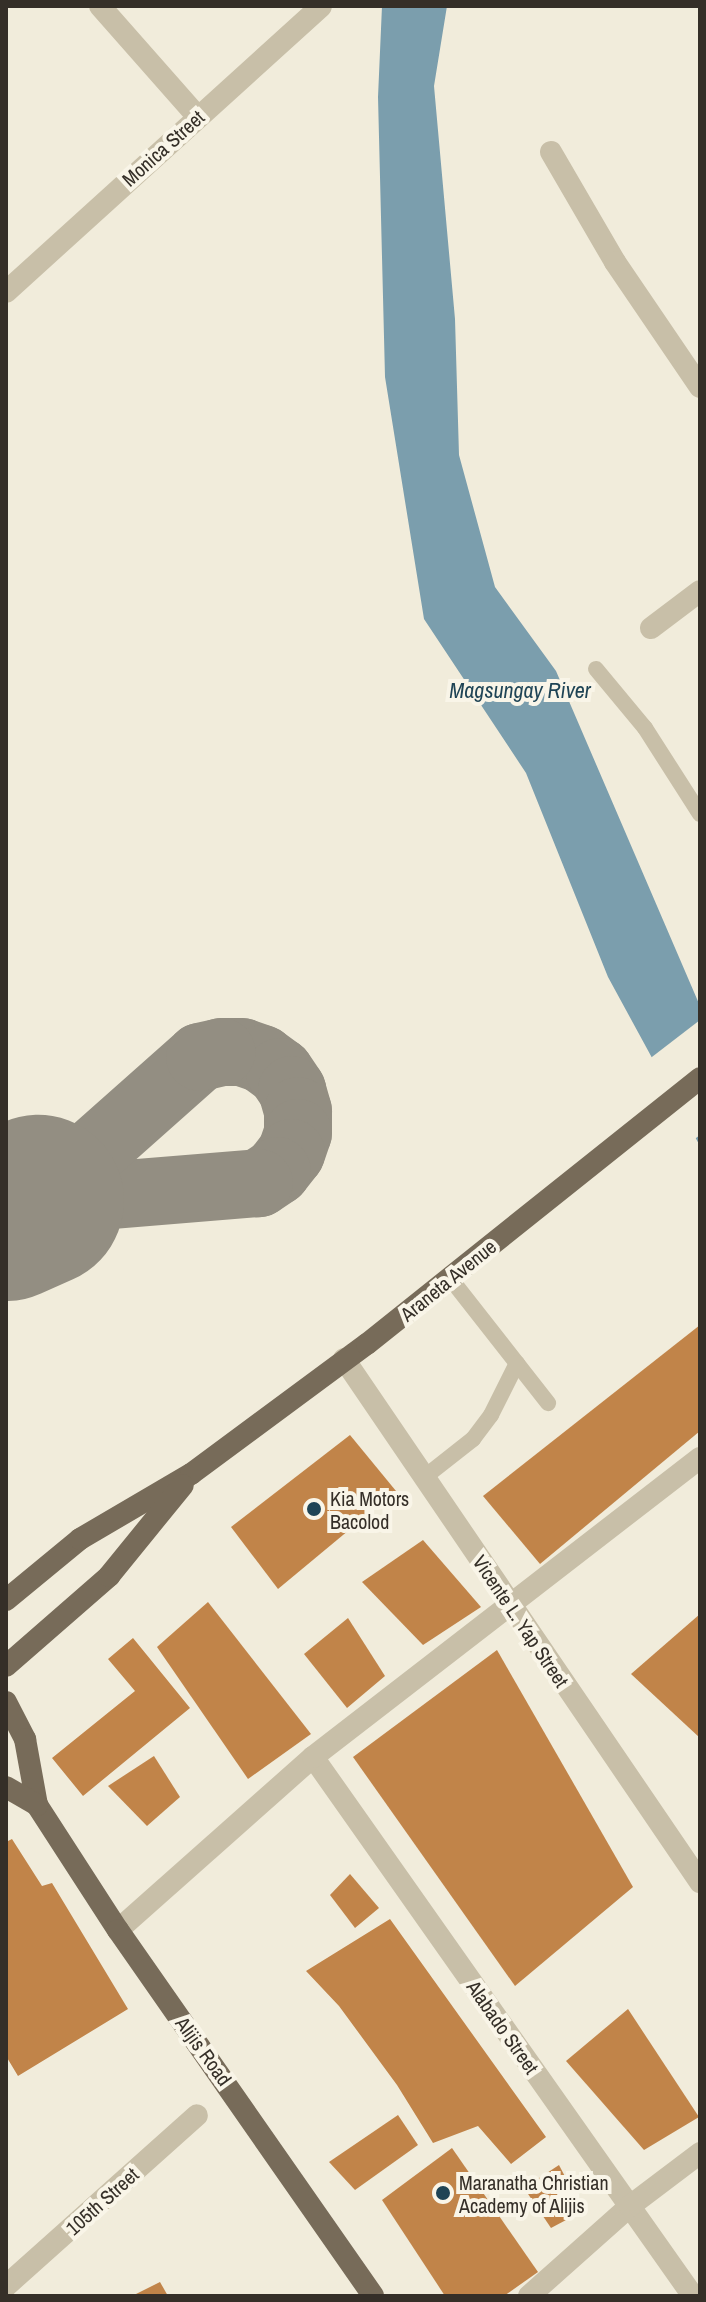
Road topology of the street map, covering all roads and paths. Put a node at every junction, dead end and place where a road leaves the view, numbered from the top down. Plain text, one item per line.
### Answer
1 (100, 6) edge
2 (321, 6) edge
3 (198, 117) junction
4 (551, 152) dead end
5 (6, 292) edge
6 (700, 387) edge
7 (700, 591) edge
8 (651, 628) dead end
9 (596, 669) dead end
10 (700, 814) edge
11 (700, 1078) edge
12 (450, 1278) junction
13 (344, 1359) junction
14 (517, 1363) junction
15 (548, 1403) dead end
16 (700, 1458) edge
17 (191, 1474) junction
18 (426, 1476) junction
19 (6, 1600) edge
20 (508, 1604) junction
21 (6, 1666) edge
22 (6, 1702) edge
23 (313, 1757) junction
24 (6, 1787) edge
25 (37, 1805) junction
26 (700, 1882) edge
27 (118, 1930) junction
28 (197, 2115) dead end
29 (700, 2153) edge
30 (630, 2206) junction
31 (14, 2287) edge
32 (373, 2296) edge
33 (529, 2296) edge
34 (693, 2296) edge

1 - 3 street
2 - 3 street, Monica Street
3 - 5 street, Monica Street
4 - 6 street
7 - 8 street
9 - 10 lane
11 - 12 main road, Araneta Avenue
12 - 13 main road, Araneta Avenue
12 - 14 lane
13 - 17 main road, Araneta Avenue
13 - 18 street, Vicente L. Yap Street
14 - 15 lane
14 - 18 lane
16 - 20 street
17 - 19 main road, Araneta Avenue
17 - 21 main road, Araneta Avenue
18 - 20 street, Vicente L. Yap Street
20 - 23 street
20 - 26 street, Vicente L. Yap Street
22 - 25 main road, Alijis Road
23 - 27 street
23 - 30 street, Alabado Street
24 - 25 main road, Alijis Road
25 - 27 main road, Alijis Road
27 - 32 main road, Alijis Road
28 - 31 street, 105th Street
29 - 30 street
30 - 33 street
30 - 34 street, Alabado Street

